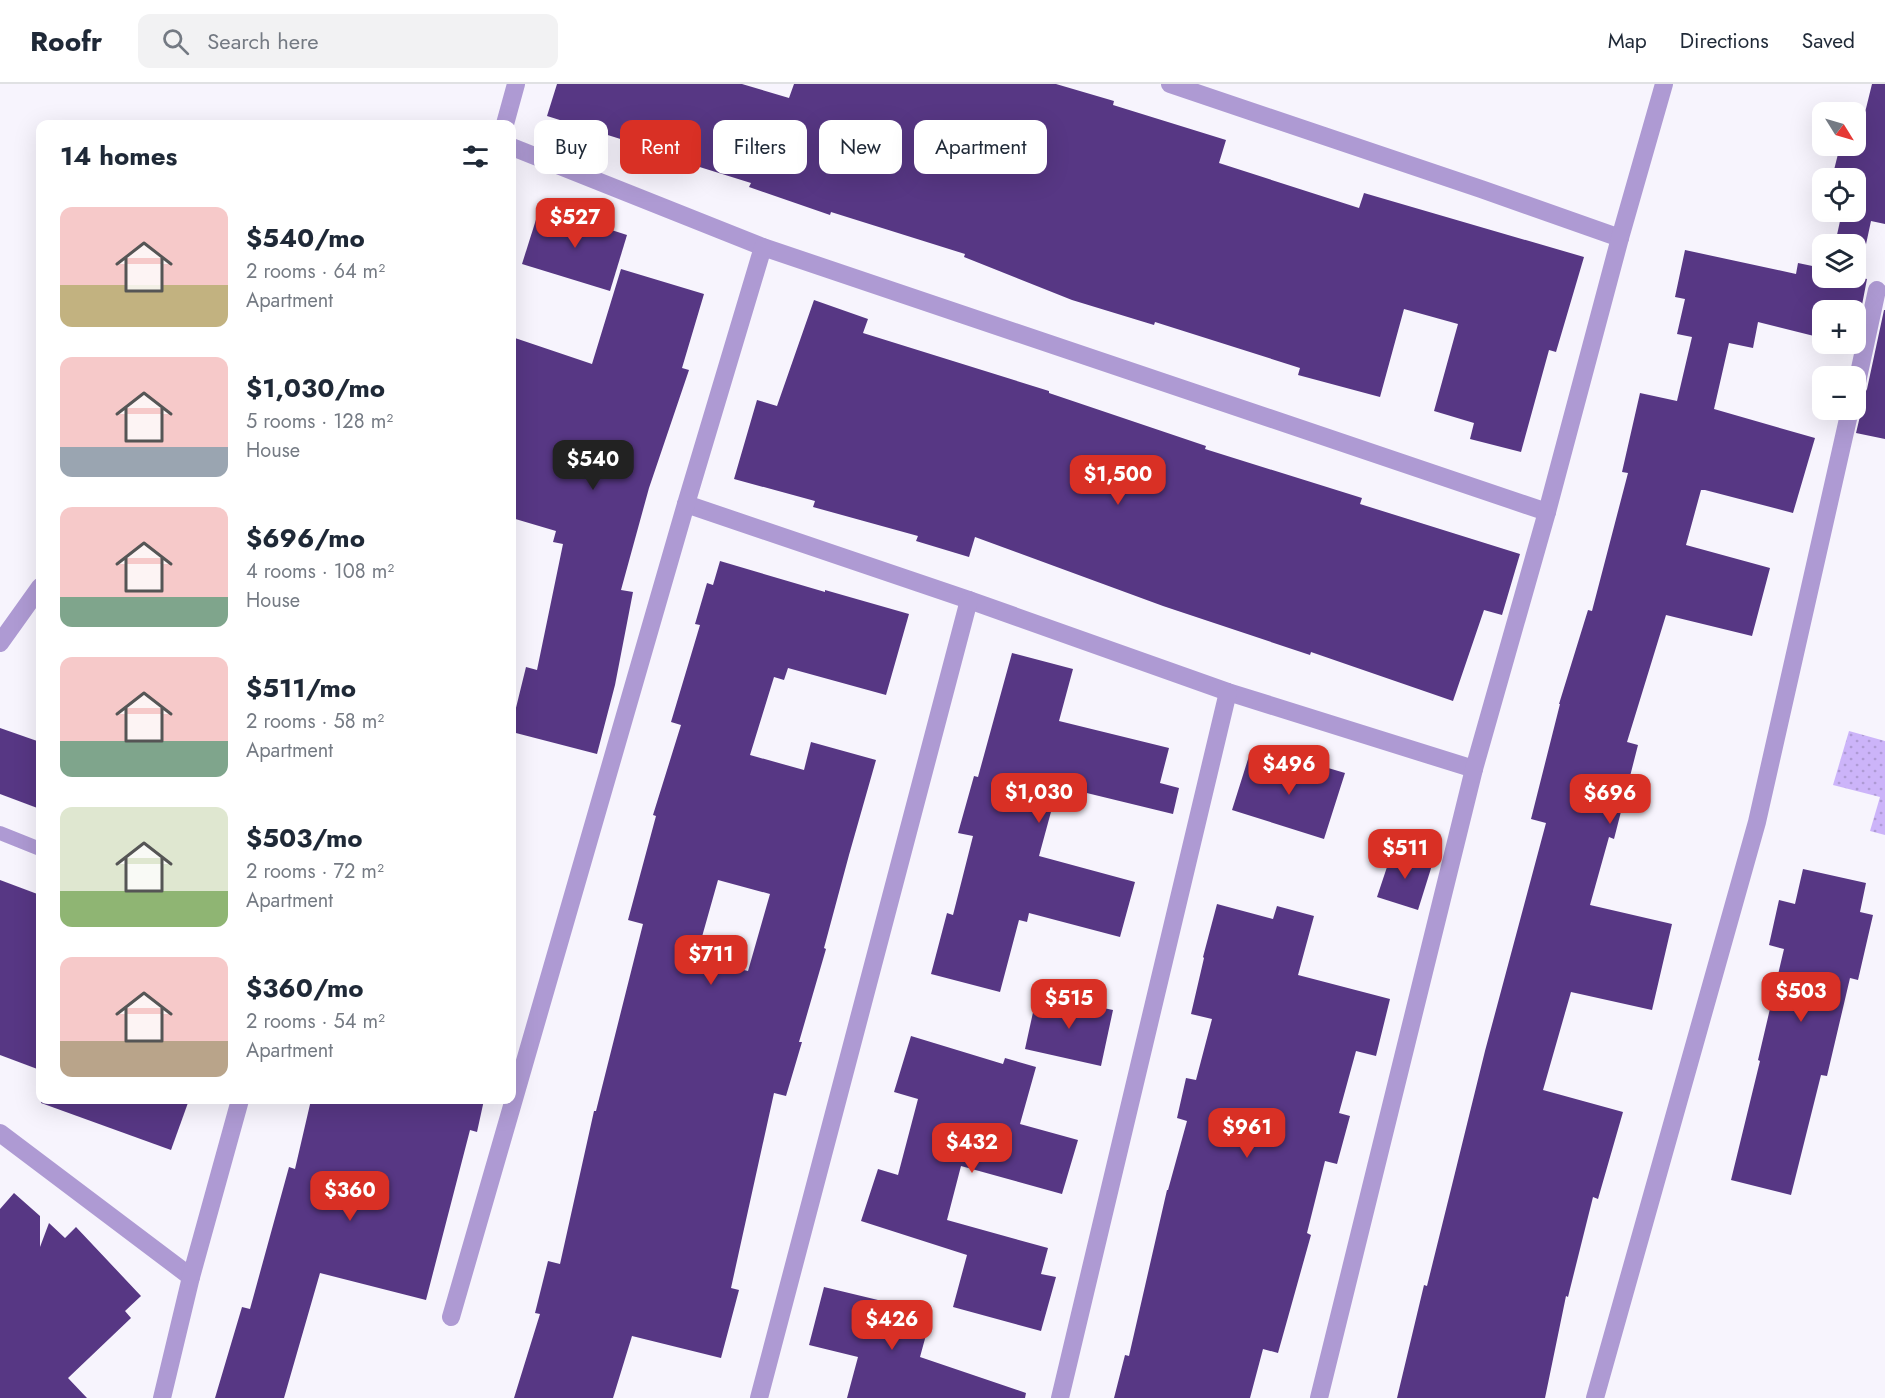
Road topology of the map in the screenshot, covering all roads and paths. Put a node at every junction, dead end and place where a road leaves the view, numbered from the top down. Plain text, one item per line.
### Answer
1 (516, 84) edge
2 (1170, 84) edge
3 (1664, 84) edge
4 (506, 120) edge
5 (516, 149) edge
6 (1620, 238) junction
7 (763, 247) junction
8 (1877, 290) dead end
9 (1861, 366) edge
10 (1848, 420) edge
11 (686, 504) junction
12 (1547, 512) junction
13 (36, 593) edge
14 (969, 600) junction
15 (0, 643) edge
16 (1228, 692) junction
17 (1474, 769) junction
18 (0, 832) edge
19 (36, 847) edge
20 (516, 1092) edge
21 (239, 1104) edge
22 (513, 1104) edge
23 (0, 1133) edge
24 (191, 1277) junction
25 (451, 1317) dead end
26 (162, 1398) edge
27 (759, 1398) edge
28 (1060, 1398) edge
29 (1319, 1398) edge
30 (1595, 1398) edge

1 - 4 street
2 - 6 street
3 - 6 street
5 - 7 street
6 - 12 street
7 - 11 street
7 - 12 street
8 - 9 street
10 - 30 street
11 - 14 street
11 - 20 street
12 - 17 street
13 - 15 street
14 - 16 street
14 - 27 street
16 - 17 street
16 - 28 street
17 - 29 street
18 - 19 lane
21 - 24 street
22 - 25 street
23 - 24 street
24 - 26 street

